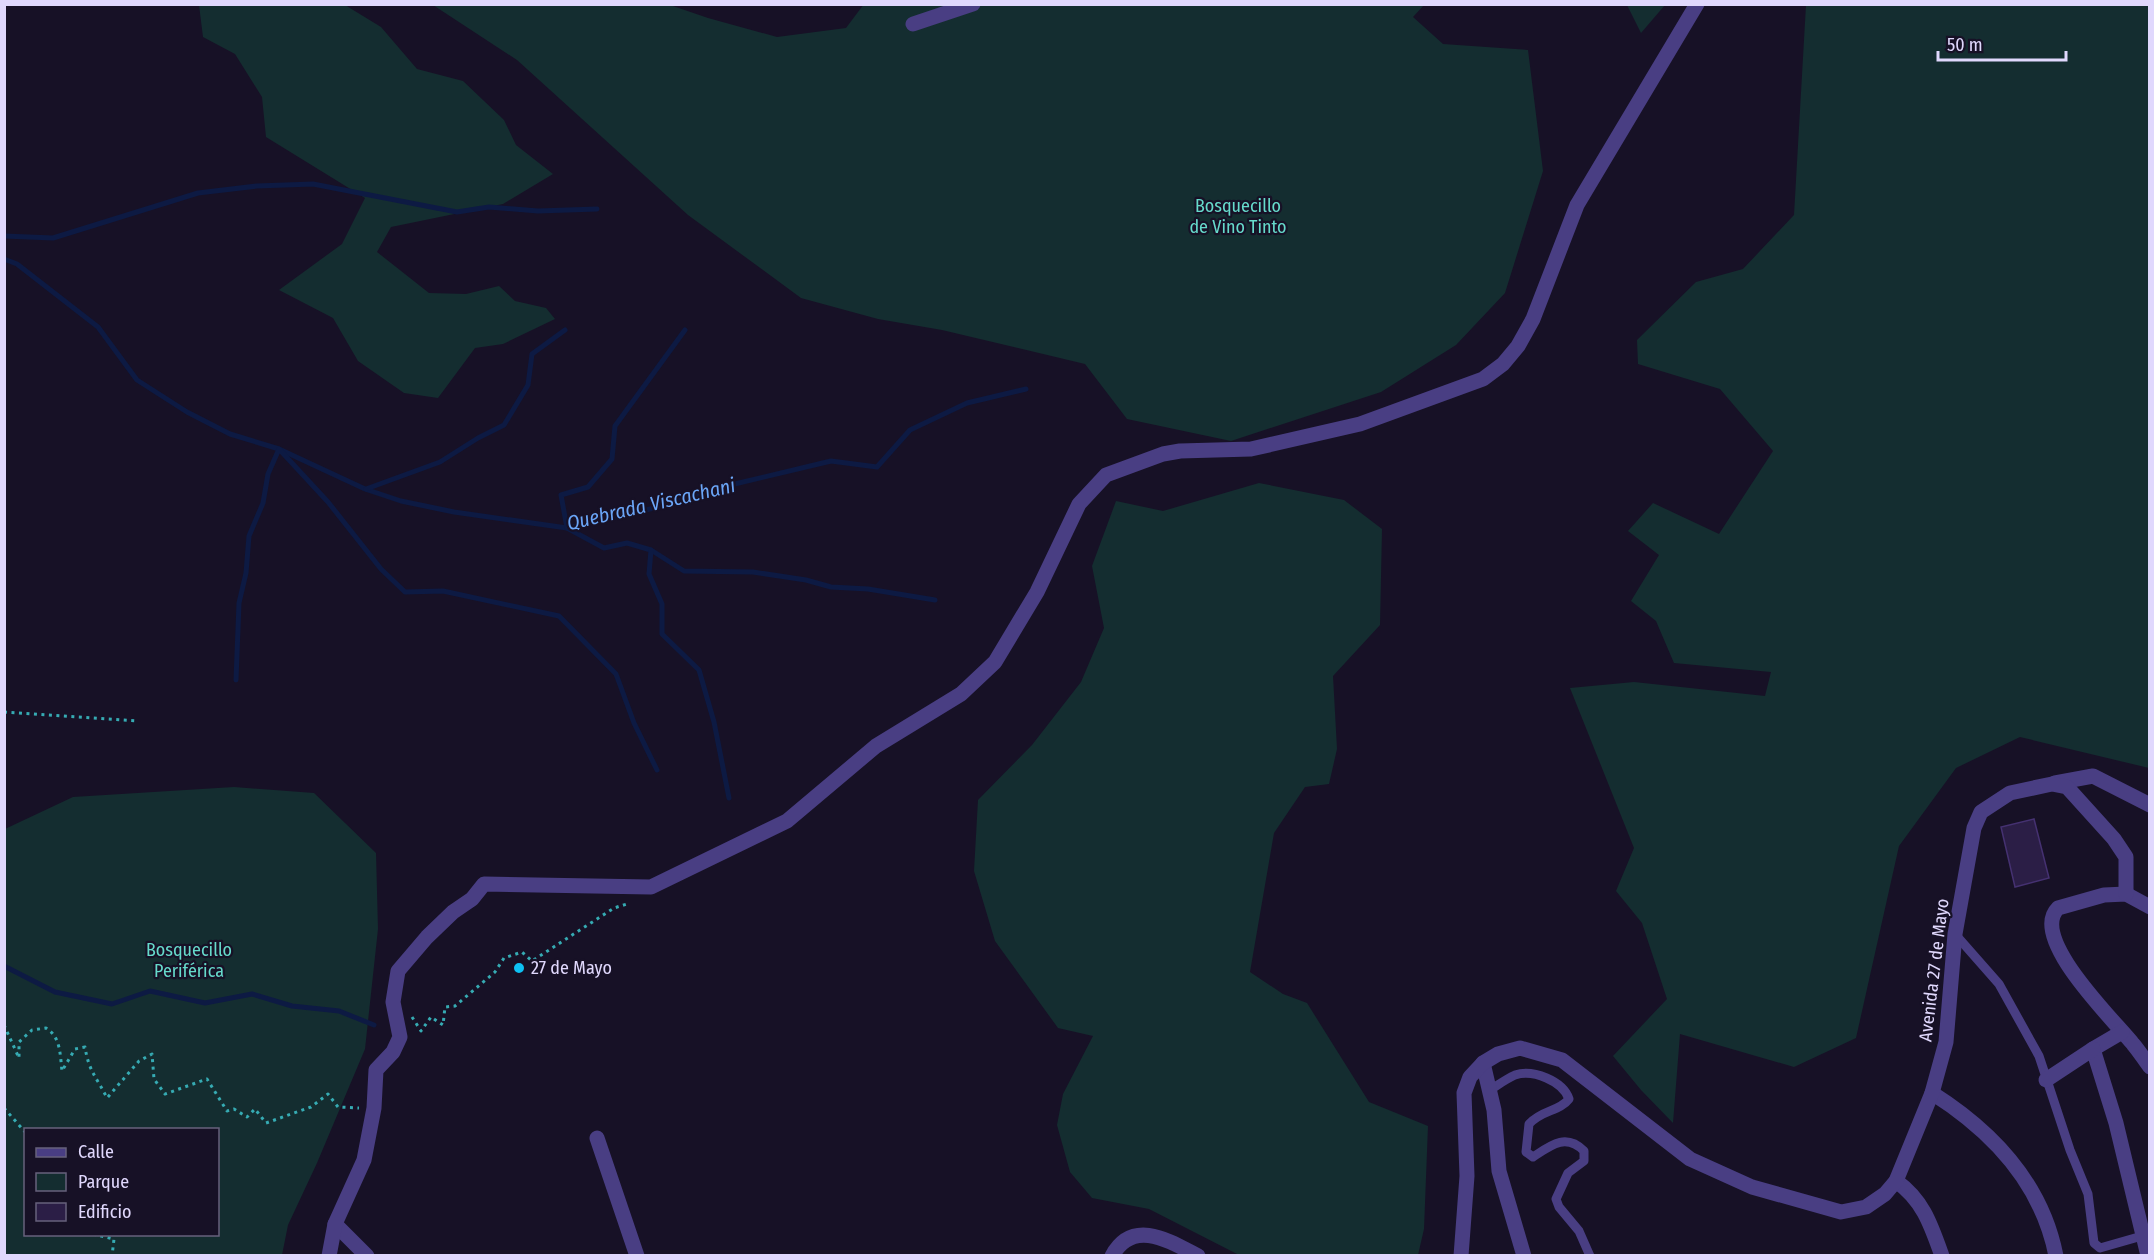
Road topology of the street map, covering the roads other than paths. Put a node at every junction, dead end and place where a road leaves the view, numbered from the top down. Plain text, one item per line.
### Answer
1 (973, 4) edge
2 (1697, 4) edge
3 (913, 24) dead end
4 (2052, 784) junction
5 (2150, 805) edge
6 (2126, 894) junction
7 (2150, 907) edge
8 (1955, 934) junction
9 (2122, 1032) junction
10 (2092, 1049) junction
11 (1483, 1063) junction
12 (2150, 1067) edge
13 (2046, 1080) junction
14 (1490, 1090) junction
15 (1932, 1093) junction
16 (597, 1138) dead end
17 (1896, 1181) junction
18 (335, 1224) junction
19 (2142, 1236) junction
20 (329, 1256) edge
21 (367, 1256) edge
22 (638, 1256) edge
23 (1112, 1256) edge
24 (1198, 1256) edge
25 (1461, 1256) edge
26 (1524, 1256) edge
27 (1590, 1256) edge
28 (1942, 1256) edge
29 (2056, 1256) edge
30 (2148, 1256) edge

1 - 3 street
2 - 18 street
4 - 5 street, Avenida 27 de Mayo
4 - 6 street
4 - 8 street, Avenida 27 de Mayo
6 - 7 street
6 - 9 street
8 - 13 lane
8 - 15 street, Avenida 27 de Mayo
9 - 10 street
9 - 12 street
10 - 13 street
10 - 19 street
11 - 14 street
11 - 17 street, Avenida 27 de Mayo
11 - 25 street
13 - 19 lane
14 - 26 street
14 - 27 lane
15 - 17 street, Avenida 27 de Mayo
15 - 29 street
16 - 22 street
17 - 28 street
18 - 20 street
18 - 21 street
19 - 30 street
23 - 24 street

